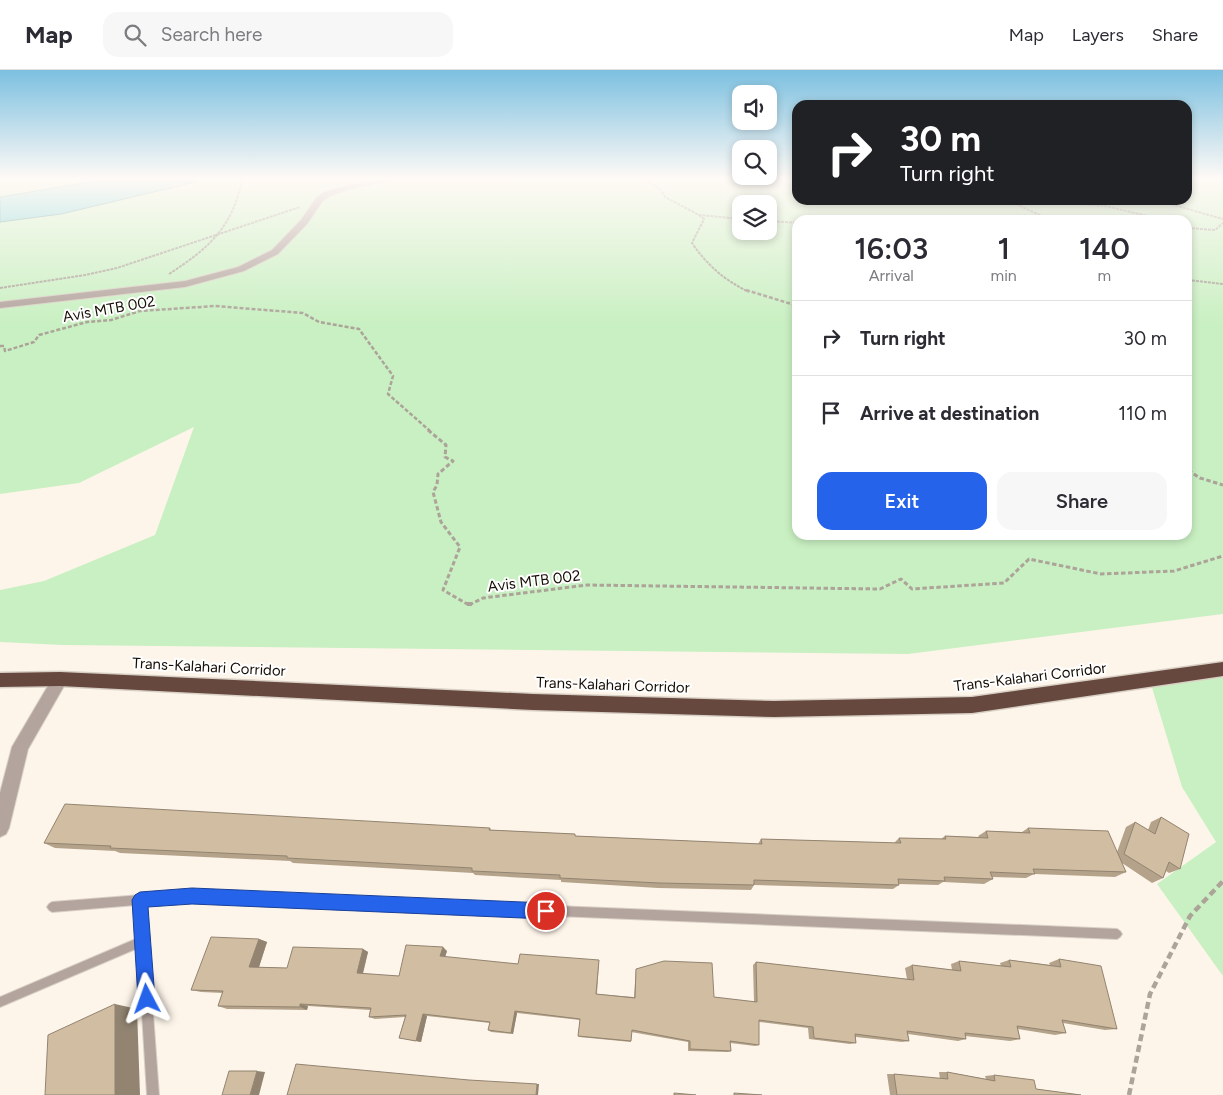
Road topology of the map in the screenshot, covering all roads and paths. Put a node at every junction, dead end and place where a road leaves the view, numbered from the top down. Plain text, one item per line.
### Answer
1 (224, 228) edge
2 (235, 228) edge
3 (298, 228) edge
4 (700, 228) edge
5 (1192, 228) edge
6 (1217, 228) edge
7 (222, 232) junction
8 (1192, 280) edge
9 (1223, 284) edge
10 (0, 288) edge
11 (143, 290) junction
12 (792, 305) edge
13 (0, 306) edge
14 (0, 346) edge
15 (1192, 473) edge
16 (1223, 485) edge
17 (1223, 556) edge
18 (1223, 669) edge
19 (60, 679) junction
20 (0, 680) edge
21 (0, 828) edge
22 (1223, 881) edge
23 (140, 900) junction
24 (52, 907) dead end
25 (1116, 934) dead end
26 (143, 941) junction
27 (0, 1002) edge
28 (153, 1095) edge
29 (1129, 1095) edge

1 - 7 path
2 - 7 path
3 - 11 street
4 - 12 path
5 - 6 path
7 - 10 path
7 - 11 path
8 - 9 path
11 - 13 street
14 - 17 path, Avis MTB 002
15 - 16 path
18 - 19 highway, Trans-Kalahari Corridor
19 - 20 highway, Trans-Kalahari Corridor
19 - 21 street
22 - 29 path
23 - 24 lane
23 - 25 lane
23 - 26 lane
26 - 27 lane
26 - 28 lane

